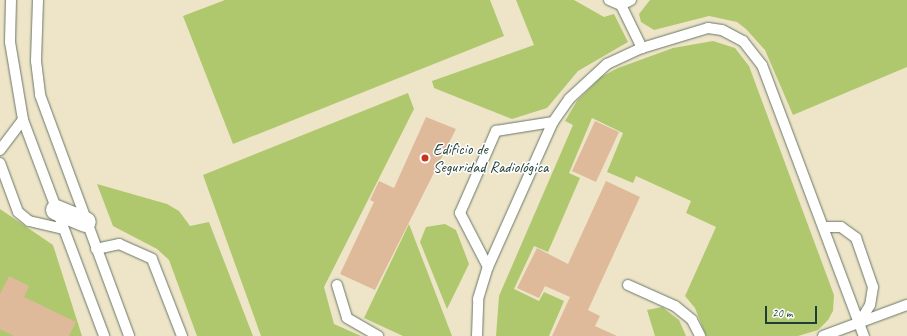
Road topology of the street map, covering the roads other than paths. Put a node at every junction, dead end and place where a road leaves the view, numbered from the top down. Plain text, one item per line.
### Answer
1 (11, 0) edge
2 (38, 0) edge
3 (609, 0) edge
4 (632, 0) edge
5 (621, 5) junction
6 (642, 48) junction
7 (23, 120) junction
8 (553, 122) junction
9 (0, 150) edge
10 (0, 163) edge
11 (56, 210) junction
12 (86, 222) junction
13 (825, 227) junction
14 (63, 229) junction
15 (96, 249) junction
16 (488, 267) junction
17 (337, 285) dead end
18 (628, 285) dead end
19 (907, 305) edge
20 (859, 323) junction
21 (104, 336) edge
22 (129, 336) edge
23 (182, 336) edge
24 (378, 336) edge
25 (477, 336) edge
26 (700, 336) edge
27 (823, 336) edge
28 (864, 336) edge

1 - 7 lane
2 - 12 lane
3 - 5 lane
4 - 5 lane
5 - 6 lane
6 - 8 lane
6 - 13 lane
7 - 9 lane
7 - 11 lane
8 - 16 lane
8 - 16 lane
10 - 14 lane
11 - 12 street
11 - 14 lane
12 - 15 lane
13 - 20 lane
13 - 20 lane
14 - 21 lane
15 - 22 lane
15 - 23 lane
16 - 25 lane
17 - 24 lane
18 - 26 lane
19 - 20 lane
20 - 27 lane
20 - 28 lane

